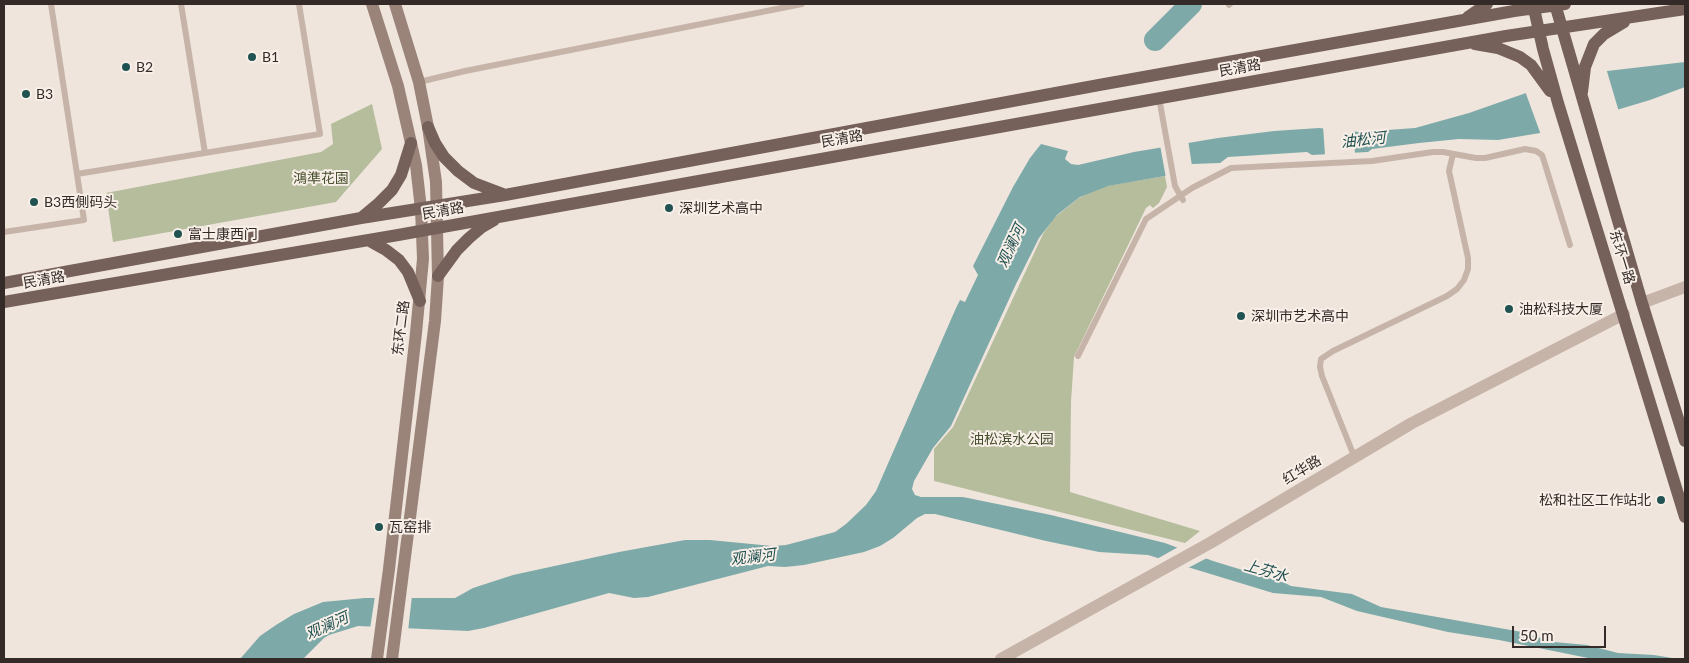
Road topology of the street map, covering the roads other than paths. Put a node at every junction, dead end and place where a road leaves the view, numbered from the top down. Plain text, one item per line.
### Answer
1 (51, 4) edge
2 (181, 4) edge
3 (299, 4) edge
4 (372, 4) edge
5 (395, 4) edge
6 (802, 4) edge
7 (1487, 4) edge
8 (1559, 4) edge
9 (1534, 6) edge
10 (1685, 9) edge
11 (1633, 17) junction
12 (1459, 21) junction
13 (1561, 28) junction
14 (1538, 31) junction
15 (1465, 43) junction
16 (1579, 69) junction
17 (1547, 79) junction
18 (419, 82) junction
19 (1159, 98) junction
20 (428, 127) junction
21 (412, 143) junction
22 (205, 153) junction
23 (1454, 154) junction
24 (77, 174) junction
25 (505, 195) junction
26 (1182, 197) junction
27 (436, 206) junction
28 (421, 209) junction
29 (504, 215) junction
30 (361, 218) junction
31 (437, 228) junction
32 (422, 230) junction
33 (4, 232) edge
34 (368, 240) junction
35 (1570, 245) dead end
36 (438, 276) junction
37 (4, 283) edge
38 (1685, 287) edge
39 (420, 300) junction
40 (4, 302) edge
41 (1642, 303) junction
42 (1624, 314) junction
43 (1078, 356) dead end
44 (1685, 441) edge
45 (1354, 456) junction
46 (1685, 517) edge
47 (377, 659) edge
48 (392, 659) edge
49 (1001, 659) edge

1 - 24 lane
2 - 22 lane
3 - 22 lane
4 - 21 main road, 东环二路
5 - 18 main road
6 - 18 lane
7 - 12 main road
8 - 9 main road, 民清路
8 - 13 main road, 东环一路
9 - 12 main road, 民清路
9 - 14 main road, 东环一路
10 - 11 main road, 民清路
11 - 13 main road, 民清路
11 - 16 main road
12 - 25 main road, 民清路
13 - 14 main road, 民清路
13 - 16 main road, 东环一路
14 - 15 main road, 民清路
14 - 17 main road, 东环一路
15 - 17 main road
15 - 19 main road, 民清路
16 - 41 main road, 东环一路
17 - 42 main road, 东环一路
18 - 20 main road
19 - 26 lane
19 - 29 main road, 民清路
20 - 25 main road
20 - 27 main road
21 - 28 main road, 东环二路
21 - 30 main road
22 - 24 lane
23 - 26 lane
23 - 35 lane
23 - 45 lane
24 - 33 lane
25 - 27 main road, 民清路
26 - 43 lane
27 - 28 main road, 民清路
27 - 31 main road
28 - 30 main road, 民清路
28 - 32 main road, 东环二路
29 - 31 main road, 民清路
29 - 36 main road
30 - 37 main road, 民清路
31 - 32 main road, 民清路
31 - 36 main road
32 - 34 main road, 民清路
32 - 39 main road, 东环二路
34 - 39 main road
34 - 40 main road, 民清路
36 - 48 main road
38 - 41 street
39 - 47 main road, 东环二路
41 - 44 main road, 东环一路
42 - 45 street, 红华路
42 - 46 main road, 东环一路
45 - 49 street, 红华路

